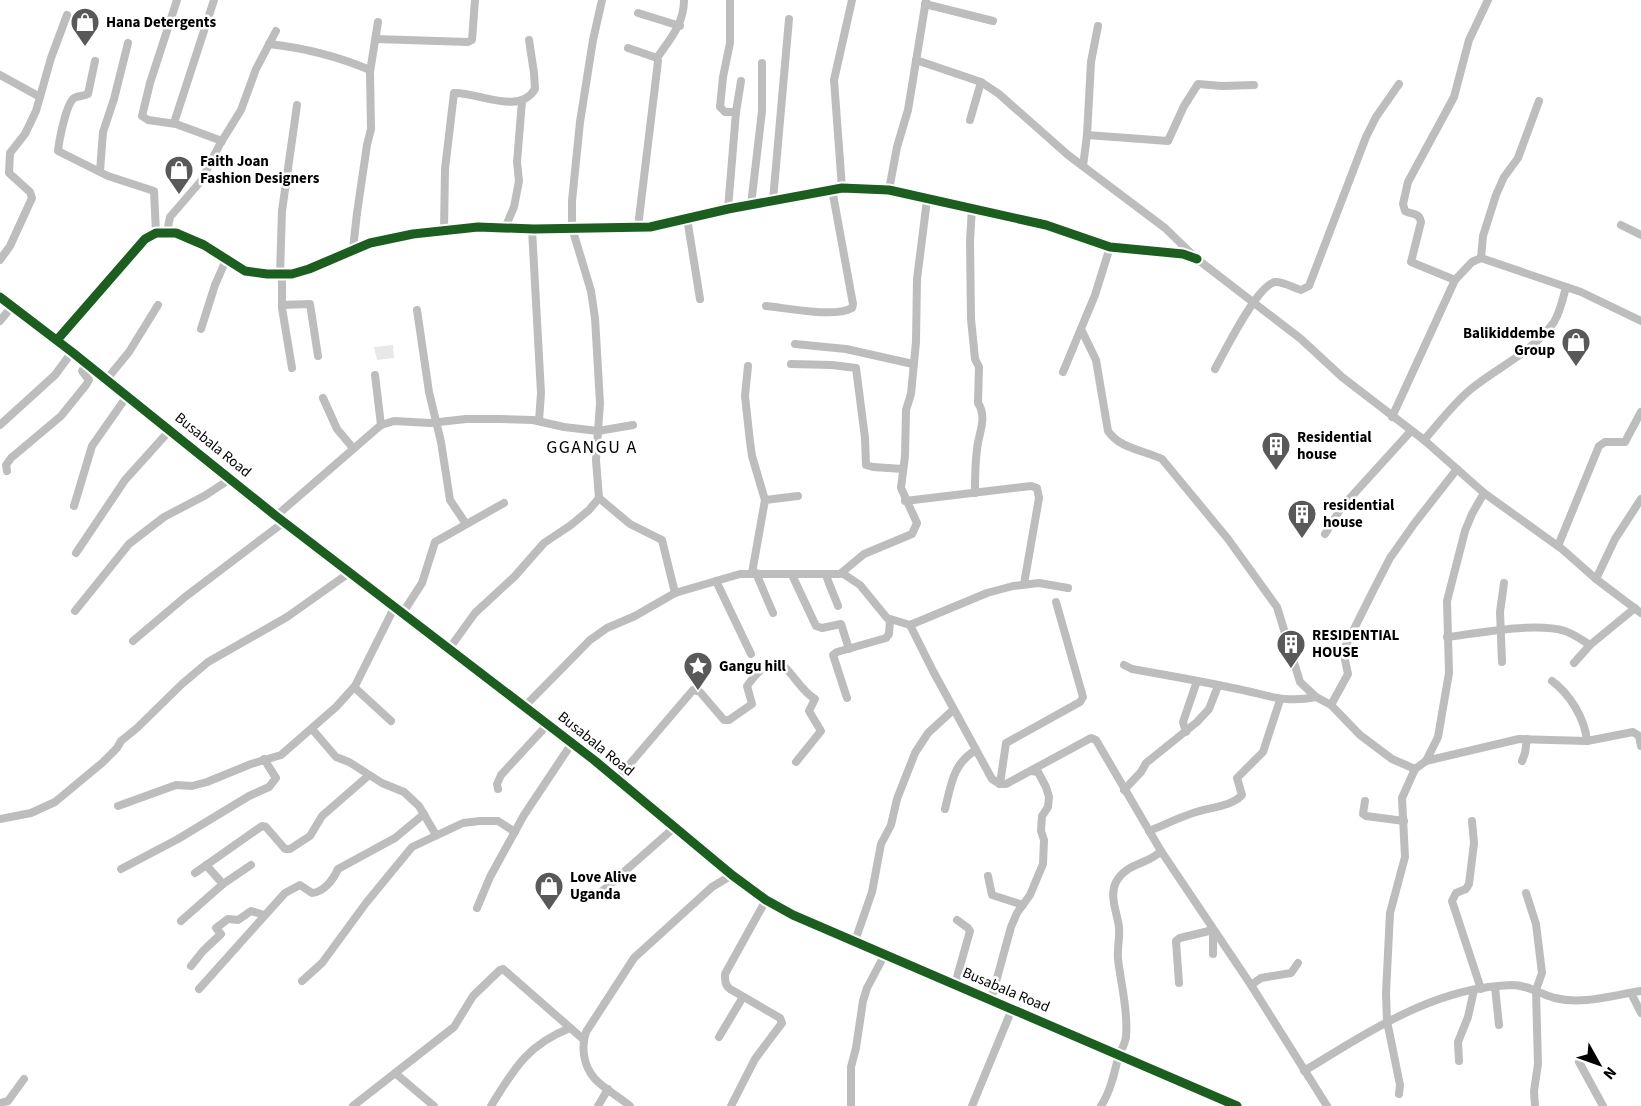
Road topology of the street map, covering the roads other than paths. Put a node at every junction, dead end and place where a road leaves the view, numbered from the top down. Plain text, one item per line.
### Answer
1 (177, 0) edge
2 (213, 0) edge
3 (475, 0) edge
4 (602, 0) edge
5 (684, 0) edge
6 (730, 0) edge
7 (852, 0) edge
8 (1488, 0) edge
9 (926, 2) edge
10 (638, 13) dead end
11 (67, 15) dead end
12 (789, 19) dead end
13 (993, 21) dead end
14 (378, 22) dead end
15 (680, 26) junction
16 (1098, 26) dead end
17 (276, 31) dead end
18 (376, 39) junction
19 (529, 40) dead end
20 (128, 43) dead end
21 (269, 44) junction
22 (628, 48) dead end
23 (657, 58) junction
24 (916, 60) junction
25 (96, 61) dead end
26 (762, 63) dead end
27 (370, 70) junction
28 (0, 75) edge
29 (741, 81) dead end
30 (981, 82) junction
31 (1399, 84) dead end
32 (1254, 85) dead end
33 (40, 98) junction
34 (522, 101) junction
35 (1539, 101) dead end
36 (297, 105) dead end
37 (736, 112) junction
38 (970, 120) dead end
39 (174, 123) junction
40 (1087, 135) junction
41 (222, 141) junction
42 (1083, 166) junction
43 (100, 171) junction
44 (842, 188) junction
45 (832, 189) junction
46 (889, 190) junction
47 (773, 200) junction
48 (927, 200) junction
49 (751, 205) junction
50 (972, 207) junction
51 (728, 208) junction
52 (687, 218) junction
53 (166, 222) dead end
54 (1621, 225) dead end
55 (638, 227) junction
56 (505, 228) junction
57 (572, 228) junction
58 (532, 229) junction
59 (444, 230) junction
60 (167, 232) junction
61 (156, 233) junction
62 (1641, 236) edge
63 (1110, 247) junction
64 (353, 249) junction
65 (1481, 258) junction
66 (1197, 259) junction
67 (0, 260) edge
68 (226, 260) junction
69 (281, 274) junction
70 (1455, 280) junction
71 (1566, 287) junction
72 (0, 297) edge
73 (700, 299) dead end
74 (1253, 302) junction
75 (158, 305) dead end
76 (12, 306) junction
77 (282, 306) junction
78 (766, 306) dead end
79 (417, 310) dead end
80 (1640, 320) edge
81 (0, 321) edge
82 (201, 329) dead end
83 (1082, 329) junction
84 (57, 340) junction
85 (795, 344) dead end
86 (72, 351) junction
87 (318, 357) dead end
88 (791, 363) dead end
89 (87, 364) junction
90 (914, 364) junction
91 (748, 366) dead end
92 (292, 368) dead end
93 (1215, 369) dead end
94 (1063, 372) dead end
95 (375, 375) dead end
96 (106, 380) junction
97 (127, 396) junction
98 (323, 398) dead end
99 (1641, 412) edge
100 (1392, 417) junction
101 (539, 421) junction
102 (436, 422) junction
103 (0, 425) edge
104 (381, 425) junction
105 (633, 425) dead end
106 (170, 430) junction
107 (598, 431) junction
108 (1411, 431) junction
109 (1424, 440) junction
110 (353, 448) junction
111 (903, 469) junction
112 (1457, 469) junction
113 (7, 471) dead end
114 (230, 479) junction
115 (975, 493) junction
116 (1484, 493) junction
117 (798, 495) dead end
118 (599, 498) junction
119 (1641, 499) edge
120 (765, 501) junction
121 (905, 501) junction
122 (504, 503) dead end
123 (74, 506) dead end
124 (280, 519) junction
125 (466, 524) junction
126 (1325, 534) dead end
127 (1558, 546) junction
128 (76, 553) dead end
129 (349, 573) junction
130 (754, 573) junction
131 (842, 573) junction
132 (826, 574) junction
133 (792, 575) junction
134 (1596, 579) junction
135 (716, 581) junction
136 (1504, 583) dead end
137 (1024, 584) junction
138 (1068, 588) dead end
139 (675, 593) junction
140 (1056, 602) dead end
141 (838, 606) dead end
142 (1638, 609) edge
143 (75, 611) dead end
144 (398, 611) junction
145 (773, 613) dead end
146 (890, 620) junction
147 (910, 625) junction
148 (1501, 631) junction
149 (1447, 637) junction
150 (133, 641) dead end
151 (1590, 645) junction
152 (449, 649) junction
153 (849, 649) junction
154 (751, 654) dead end
155 (1502, 662) dead end
156 (1574, 663) dead end
157 (1124, 665) dead end
158 (1197, 681) junction
159 (1552, 681) dead end
160 (1218, 686) junction
161 (354, 687) junction
162 (1316, 697) junction
163 (848, 698) dead end
164 (1280, 700) junction
165 (1331, 705) junction
166 (525, 706) junction
167 (953, 710) junction
168 (391, 721) dead end
169 (548, 724) junction
170 (312, 729) junction
171 (1186, 732) junction
172 (1527, 739) junction
173 (1587, 741) junction
174 (572, 743) junction
175 (1641, 746) edge
176 (976, 750) junction
177 (264, 759) junction
178 (1426, 761) junction
179 (1522, 761) dead end
180 (796, 762) dead end
181 (1414, 769) junction
182 (1030, 771) junction
183 (368, 776) junction
184 (617, 779) junction
185 (1000, 784) junction
186 (498, 789) dead end
187 (1124, 790) junction
188 (1365, 801) dead end
189 (118, 806) dead end
190 (945, 808) dead end
191 (424, 814) junction
192 (0, 819) edge
193 (1404, 821) junction
194 (1472, 821) dead end
195 (675, 827) junction
196 (1149, 831) junction
197 (515, 832) junction
198 (436, 835) junction
199 (1161, 851) junction
200 (206, 865) junction
201 (251, 865) dead end
202 (121, 869) dead end
203 (195, 873) dead end
204 (732, 875) junction
205 (988, 876) dead end
206 (223, 884) junction
207 (600, 893) dead end
208 (1526, 893) dead end
209 (766, 900) junction
210 (1023, 905) junction
211 (477, 908) dead end
212 (264, 915) junction
213 (957, 920) dead end
214 (181, 921) dead end
215 (1213, 930) junction
216 (855, 941) junction
217 (885, 954) junction
218 (1213, 954) dead end
219 (1298, 963) dead end
220 (191, 966) dead end
221 (302, 981) dead end
222 (1179, 983) dead end
223 (955, 984) junction
224 (1251, 985) junction
225 (1495, 987) junction
226 (199, 989) dead end
227 (1478, 989) junction
228 (1536, 990) junction
229 (1641, 991) edge
230 (1631, 993) junction
231 (743, 997) junction
232 (991, 999) junction
233 (1012, 1009) junction
234 (1641, 1013) edge
235 (1387, 1021) junction
236 (1499, 1025) dead end
237 (570, 1028) junction
238 (719, 1037) dead end
239 (583, 1040) junction
240 (1119, 1055) junction
241 (1460, 1060) dead end
242 (1579, 1062) dead end
243 (1304, 1071) junction
244 (395, 1073) junction
245 (24, 1079) dead end
246 (608, 1089) junction
247 (1399, 1094) dead end
248 (0, 1103) edge
249 (353, 1106) edge
250 (434, 1106) edge
251 (491, 1106) edge
252 (598, 1106) edge
253 (630, 1106) edge
254 (731, 1106) edge
255 (851, 1106) edge
256 (972, 1106) edge
257 (1101, 1106) edge
258 (1237, 1106) edge
259 (1327, 1106) edge
260 (1535, 1106) edge
261 (1603, 1106) edge

1 - 39 street
2 - 39 street
3 - 18 street
4 - 57 street
5 - 15 street
6 - 37 street
7 - 44 street
8 - 70 street
9 - 13 street
9 - 24 street
10 - 15 street
11 - 33 street
12 - 47 street
14 - 18 street
15 - 23 street
16 - 40 street
17 - 21 street
18 - 27 street
19 - 34 street
20 - 43 street
21 - 27 street
21 - 41 street
22 - 23 street
23 - 55 street
24 - 30 street
24 - 46 street
25 - 43 street
26 - 49 street
27 - 64 street
28 - 33 street
29 - 37 street
30 - 38 street
30 - 42 street
31 - 74 street
32 - 40 street
33 - 67 street
34 - 56 street
34 - 59 street
35 - 65 street
36 - 69 street
37 - 51 street
39 - 41 street
40 - 42 street
41 - 60 street
42 - 66 street
43 - 61 street
44 - 45 street
44 - 46 street
45 - 47 street
45 - 78 street
46 - 48 street
47 - 49 street
48 - 50 street
48 - 90 street
49 - 51 street
50 - 63 street
50 - 115 street
51 - 52 street
52 - 55 street
52 - 73 street
53 - 61 street
54 - 62 street
55 - 57 street
56 - 58 street
56 - 59 street
57 - 58 street
57 - 107 street
58 - 101 street
59 - 64 street
60 - 61 street
60 - 68 street
61 - 84 street
63 - 66 street
63 - 83 street
64 - 69 street
65 - 70 street
65 - 71 street
66 - 74 street
68 - 69 street
68 - 82 street
69 - 77 street
70 - 100 street
71 - 80 street
71 - 109 street
72 - 76 street, Busabala Road
74 - 93 street
74 - 100 street
75 - 96 street
76 - 81 street
76 - 84 street, Busabala Road
77 - 87 street
77 - 92 street
79 - 102 street
83 - 94 street
83 - 162 street
84 - 86 street, Busabala Road
85 - 90 street
86 - 89 street, Busabala Road
86 - 103 street
88 - 111 street
89 - 96 street, Busabala Road
89 - 113 street
90 - 111 street
91 - 120 street
95 - 104 street
96 - 97 street, Busabala Road
97 - 106 street, Busabala Road
97 - 123 street
98 - 110 street
99 - 127 street
100 - 108 street
101 - 102 street
101 - 107 street
102 - 104 street
102 - 125 street
104 - 110 street
105 - 107 street
106 - 114 street, Busabala Road
106 - 128 street
107 - 118 street
108 - 109 street
108 - 126 street
109 - 112 street
110 - 124 street
111 - 121 street
112 - 116 street
112 - 165 street
114 - 124 street, Busabala Road
114 - 143 street
115 - 121 street
115 - 137 street
116 - 127 street
116 - 149 street
117 - 120 street
118 - 139 street
118 - 152 street
119 - 134 street
120 - 130 street
121 - 131 street
122 - 125 street
124 - 129 street, Busabala Road
124 - 150 street
125 - 144 street
127 - 134 street
129 - 144 street, Busabala Road
129 - 192 street
130 - 133 street
130 - 135 street
130 - 145 street
131 - 132 street
131 - 146 street
132 - 133 street
132 - 141 street
133 - 153 street
134 - 142 street
135 - 139 street
135 - 154 street
136 - 148 street
137 - 138 street
137 - 147 street
139 - 166 street
140 - 185 street
142 - 151 street
144 - 152 street, Busabala Road
144 - 161 street
146 - 147 street
146 - 153 street
147 - 167 street
148 - 149 street
148 - 151 street
148 - 155 street
149 - 178 street
151 - 156 street
152 - 166 street, Busabala Road
153 - 163 street
157 - 158 street
158 - 160 street
158 - 171 street
159 - 173 street
160 - 164 street
160 - 171 street
161 - 168 street
161 - 170 street
162 - 164 street
162 - 165 street
164 - 196 street
165 - 181 street
166 - 169 street, Busabala Road
167 - 176 street
167 - 216 street
169 - 174 street, Busabala Road
169 - 186 street
170 - 177 street
170 - 183 street
171 - 187 street
172 - 173 street
172 - 178 street
172 - 179 street
173 - 175 street
174 - 184 street, Busabala Road
174 - 197 street
176 - 185 street
176 - 190 street
177 - 189 street
177 - 202 street
178 - 181 street
180 - 184 street
181 - 193 street
182 - 185 street
182 - 187 street
182 - 210 street
183 - 191 street
183 - 200 street
184 - 195 street, Busabala Road
187 - 196 street
188 - 193 street
191 - 198 street
191 - 212 street
193 - 235 street
194 - 227 street
195 - 204 street, Busabala Road
195 - 207 street
196 - 199 street
197 - 198 street
197 - 211 street
198 - 221 street
199 - 215 street
199 - 240 street
200 - 203 street
200 - 206 street
201 - 206 street
204 - 209 street, Busabala Road
204 - 239 street
205 - 210 street
206 - 214 street
208 - 228 street
209 - 216 street, Busabala Road
209 - 231 street
210 - 232 street
212 - 220 street
212 - 226 street
213 - 223 street
215 - 218 street
215 - 222 street
215 - 224 street
216 - 217 street, Busabala Road
217 - 223 street, Busabala Road
217 - 255 street
219 - 224 street
223 - 232 street, Busabala Road
224 - 243 street
225 - 227 street
225 - 228 street
225 - 236 street
227 - 235 street
227 - 241 street
228 - 230 street
228 - 260 street
229 - 230 street
230 - 234 street
231 - 238 street
231 - 254 street
232 - 233 street, Busabala Road
233 - 240 street, Busabala Road
233 - 256 street
235 - 243 street
235 - 247 street
237 - 239 street
237 - 244 street
237 - 251 street
239 - 246 street
240 - 257 street
240 - 258 street, Busabala Road
242 - 261 street
243 - 259 street
244 - 249 street
244 - 250 street
245 - 248 street
246 - 252 street
246 - 253 street

